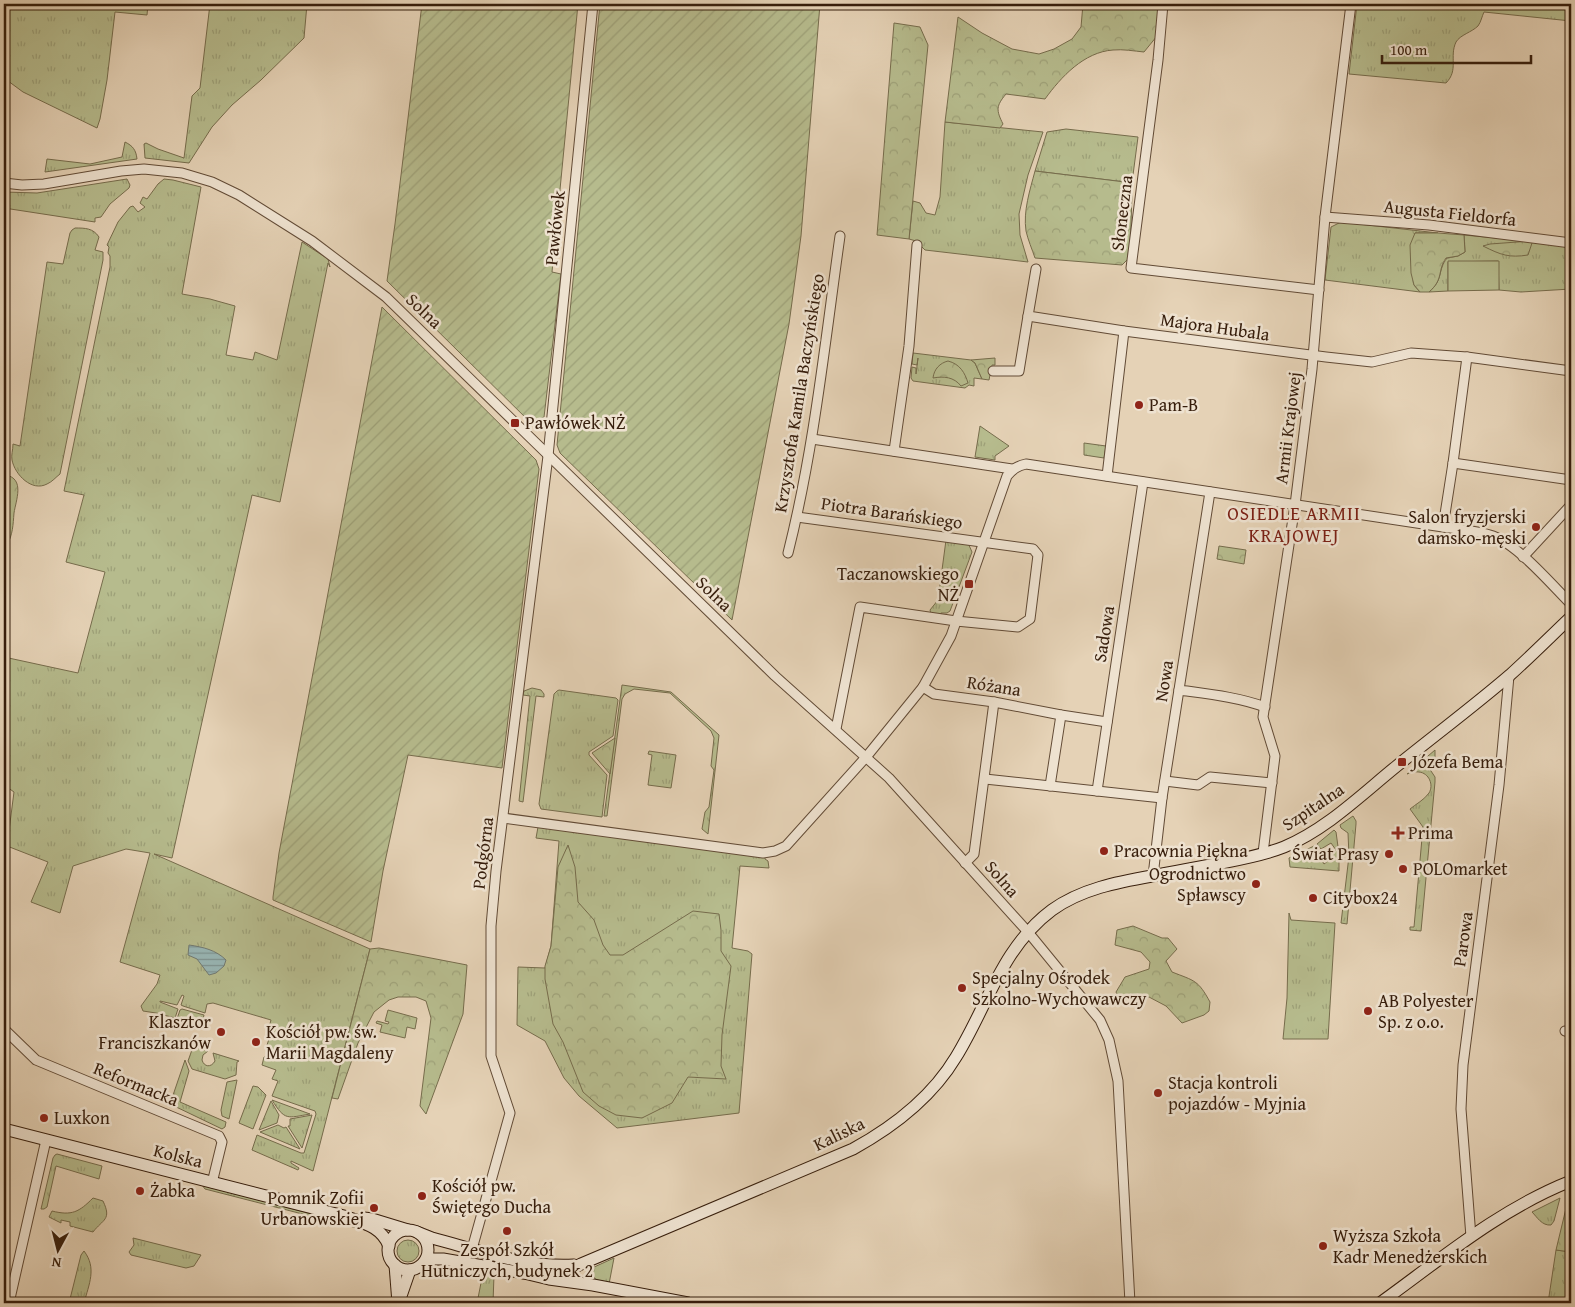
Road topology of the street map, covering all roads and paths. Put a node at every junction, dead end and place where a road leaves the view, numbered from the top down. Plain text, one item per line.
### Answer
1 (593, 4) edge
2 (1164, 4) edge
3 (1351, 4) edge
4 (4, 183) edge
5 (1325, 217) junction
6 (840, 236) dead end
7 (1571, 243) edge
8 (917, 245) dead end
9 (1036, 269) dead end
10 (1319, 290) junction
11 (1028, 316) junction
12 (1124, 331) junction
13 (1313, 356) junction
14 (1467, 357) junction
15 (993, 371) dead end
16 (1571, 371) edge
17 (812, 440) junction
18 (894, 451) junction
19 (548, 456) junction
20 (1453, 463) junction
21 (1012, 469) junction
22 (1106, 476) junction
23 (1571, 480) edge
24 (1143, 482) junction
25 (1210, 492) junction
26 (1295, 505) junction
27 (1571, 505) edge
28 (797, 517) junction
29 (1443, 527) junction
30 (983, 542) junction
31 (788, 553) dead end
32 (1523, 556) junction
33 (1571, 604) edge
34 (1571, 617) edge
35 (956, 621) junction
36 (1509, 676) junction
37 (923, 687) junction
38 (1179, 690) junction
39 (994, 702) junction
40 (1265, 707) junction
41 (1061, 715) junction
42 (1107, 722) junction
43 (836, 729) junction
44 (867, 756) junction
45 (984, 778) junction
46 (1165, 781) junction
47 (1272, 783) junction
48 (1050, 786) junction
49 (1097, 791) junction
50 (1162, 798) junction
51 (503, 818) junction
52 (1264, 853) junction
53 (965, 863) junction
54 (1153, 876) junction
55 (1028, 932) junction
56 (4, 1029) edge
57 (4, 1129) edge
58 (46, 1140) junction
59 (1571, 1181) edge
60 (212, 1183) junction
61 (344, 1216) junction
62 (413, 1231) junction
63 (1471, 1237) junction
64 (389, 1246) junction
65 (472, 1249) junction
66 (426, 1259) junction
67 (581, 1264) junction
68 (395, 1265) junction
69 (410, 1270) junction
70 (524, 1273) junction
71 (592, 1285) junction
72 (9, 1303) edge
73 (398, 1303) edge
74 (688, 1303) edge
75 (1130, 1303) edge
76 (1380, 1303) edge

1 - 19 street, Pawłówek
2 - 10 street, Słoneczna
3 - 5 street, Armii Krajowej
4 - 19 street, Solna
5 - 7 street, Augusta Fieldorfa
5 - 10 street, Armii Krajowej
6 - 17 street, Krzysztofa Kamila Baczyńskiego
8 - 18 street
9 - 11 street
10 - 13 street, Armii Krajowej
11 - 12 street, Majora Hubala
11 - 15 street
12 - 13 street, Majora Hubala
12 - 22 street
13 - 14 street, Majora Hubala
13 - 26 street, Armii Krajowej
14 - 16 street, Majora Hubala
14 - 20 street
17 - 18 street
17 - 28 street, Krzysztofa Kamila Baczyńskiego
18 - 21 street
19 - 43 street, Solna
19 - 51 street, Podgórna
20 - 23 street
20 - 29 street
21 - 22 street
21 - 30 street
22 - 24 street
24 - 25 street
24 - 42 street, Sadowa
25 - 26 street
25 - 38 street, Nowa
26 - 29 street
26 - 40 street, Armii Krajowej
27 - 32 street
28 - 30 street, Piotra Barańskiego
28 - 31 street, Krzysztofa Kamila Baczyńskiego
29 - 32 street
30 - 35 street
30 - 35 street, Piotra Barańskiego
32 - 33 street
34 - 36 street, Szpitalna
35 - 37 street
35 - 43 street
36 - 52 street, Szpitalna
36 - 63 street, Parowa
37 - 39 street, Różana
37 - 44 street
38 - 40 street
38 - 46 street, Nowa
39 - 41 street, Różana
39 - 45 street
40 - 47 street, Armii Krajowej
41 - 42 street, Różana
41 - 48 street
42 - 49 street, Sadowa
43 - 44 street, Solna
44 - 51 street
44 - 53 street, Solna
45 - 48 street
45 - 53 street
46 - 47 street
46 - 50 street, Nowa
47 - 52 street, Armii Krajowej
48 - 49 street
49 - 50 street
50 - 54 street, Nowa
51 - 65 street, Podgórna
52 - 54 street, Szpitalna
53 - 55 street, Solna
54 - 55 street, Szpitalna
55 - 67 street, Kaliska
55 - 75 street, Solna
56 - 60 street, Reformacka
57 - 58 street, Kolska
58 - 60 street, Kolska
58 - 72 street
59 - 63 street
60 - 61 street, Kolska
61 - 62 street, Kolska
61 - 64 street, Kolska
62 - 64 street
62 - 65 street, Kolska
62 - 66 street
63 - 76 street
64 - 68 street
65 - 67 street, Kolska
66 - 69 street
66 - 70 street
67 - 70 street, Kaliska
67 - 71 street
68 - 69 street
68 - 73 street
69 - 73 street
70 - 71 street
71 - 74 street

